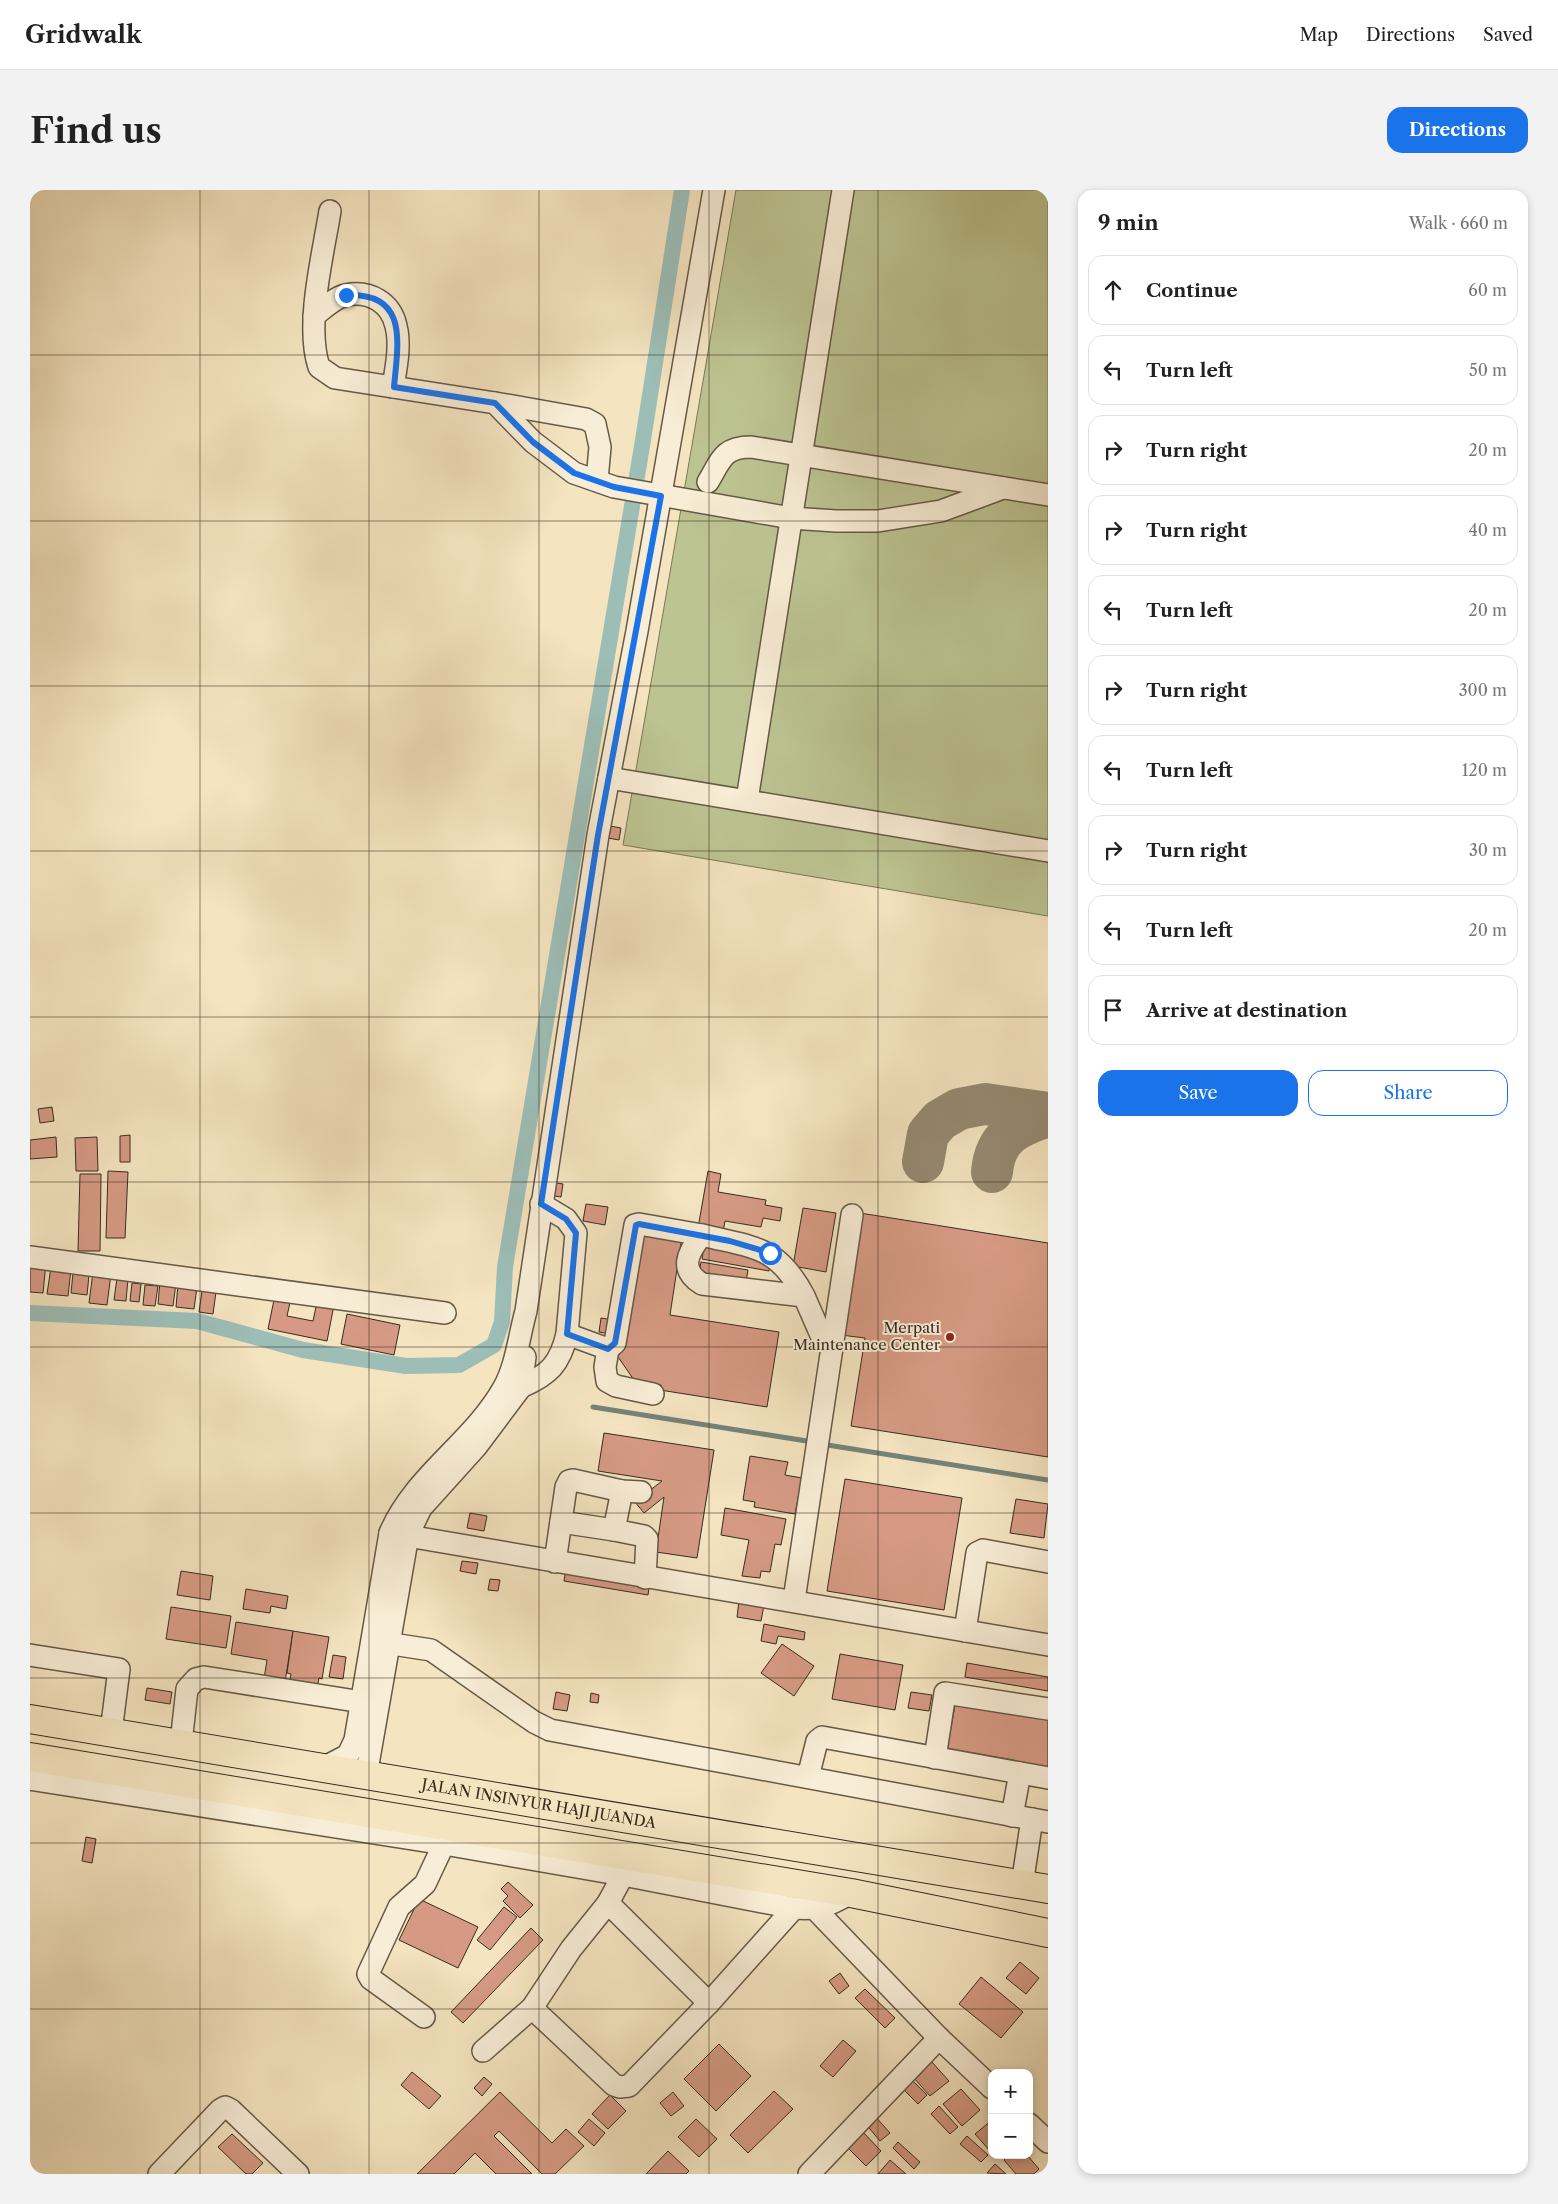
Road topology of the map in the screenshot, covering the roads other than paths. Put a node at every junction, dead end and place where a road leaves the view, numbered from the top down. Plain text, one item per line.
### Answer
1 (714, 190) edge
2 (843, 190) edge
3 (330, 211) dead end
4 (314, 316) junction
5 (394, 387) junction
6 (495, 403) junction
7 (801, 454) junction
8 (708, 482) dead end
9 (605, 484) junction
10 (1003, 488) junction
11 (655, 495) junction
12 (1048, 495) edge
13 (791, 518) junction
14 (609, 778) junction
15 (747, 800) junction
16 (1048, 851) edge
17 (541, 1204) junction
18 (852, 1216) dead end
19 (702, 1235) junction
20 (30, 1257) edge
21 (804, 1296) junction
22 (445, 1312) dead end
23 (526, 1312) junction
24 (567, 1334) junction
25 (833, 1345) junction
26 (608, 1349) junction
27 (521, 1387) junction
28 (653, 1394) dead end
29 (561, 1522) junction
30 (614, 1530) junction
31 (406, 1535) junction
32 (555, 1562) junction
33 (1048, 1562) edge
34 (645, 1578) junction
35 (794, 1600) junction
36 (965, 1630) junction
37 (387, 1643) junction
38 (1048, 1645) edge
39 (30, 1655) edge
40 (362, 1702) junction
41 (1048, 1710) edge
42 (30, 1719) edge
43 (111, 1732) junction
44 (181, 1743) junction
45 (30, 1757) edge
46 (934, 1758) junction
47 (325, 1767) junction
48 (1020, 1773) junction
49 (366, 1776) junction
50 (808, 1777) junction
51 (1048, 1778) edge
52 (30, 1779) edge
53 (1031, 1819) edge
54 (448, 1835) junction
55 (769, 1843) junction
56 (623, 1875) junction
57 (763, 1878) junction
58 (1022, 1885) junction
59 (1048, 1889) edge
60 (851, 1893) junction
61 (608, 1903) junction
62 (794, 1908) junction
63 (816, 1910) junction
64 (1048, 1933) edge
65 (709, 2003) junction
66 (532, 2008) junction
67 (424, 2017) dead end
68 (939, 2038) junction
69 (483, 2052) dead end
70 (988, 2084) edge
71 (1033, 2128) edge
72 (1048, 2142) edge
73 (811, 2173) edge
74 (159, 2174) edge
75 (298, 2174) edge

1 - 11 street
2 - 7 street
3 - 4 street
4 - 5 street
4 - 5 street
5 - 6 street
6 - 9 street
6 - 9 street
7 - 8 street
7 - 10 street
7 - 13 street
9 - 11 street
10 - 12 street
10 - 13 street
11 - 13 street
11 - 14 street
13 - 15 street
14 - 15 street
14 - 17 street
15 - 16 street
17 - 23 street
17 - 24 street
18 - 25 street
19 - 21 street
19 - 21 street
19 - 26 street
20 - 22 street
21 - 25 street
23 - 27 street
23 - 31 street
24 - 26 street
24 - 27 street
25 - 35 street
26 - 28 street
27 - 31 street
29 - 30 street
29 - 30 street
29 - 32 street
30 - 34 street
31 - 32 street
31 - 37 street
32 - 34 street
33 - 36 street
34 - 35 street
35 - 36 street
36 - 38 street
37 - 40 street
37 - 49 street
37 - 50 street
39 - 43 street
40 - 44 street
40 - 47 street
41 - 46 street
42 - 43 highway, JALAN INSINYUR HAJI JUANDA
43 - 44 highway, JALAN INSINYUR HAJI JUANDA
44 - 47 highway, JALAN INSINYUR HAJI JUANDA
45 - 54 highway
46 - 48 street
46 - 50 street
47 - 49 highway, JALAN INSINYUR HAJI JUANDA
48 - 51 street
48 - 53 street
49 - 55 highway, JALAN INSINYUR HAJI JUANDA
50 - 53 street
52 - 54 street
53 - 58 street
54 - 56 street
54 - 57 highway
54 - 67 street
55 - 57 highway
55 - 58 highway, JALAN INSINYUR HAJI JUANDA
56 - 61 street
56 - 62 street
57 - 60 highway
58 - 59 highway, JALAN INSINYUR HAJI JUANDA
60 - 63 street
60 - 64 highway
61 - 65 street
61 - 66 street
62 - 63 street
62 - 65 street
63 - 68 street
65 - 66 street
66 - 69 street
68 - 70 street
68 - 73 street
71 - 72 street
74 - 75 street

